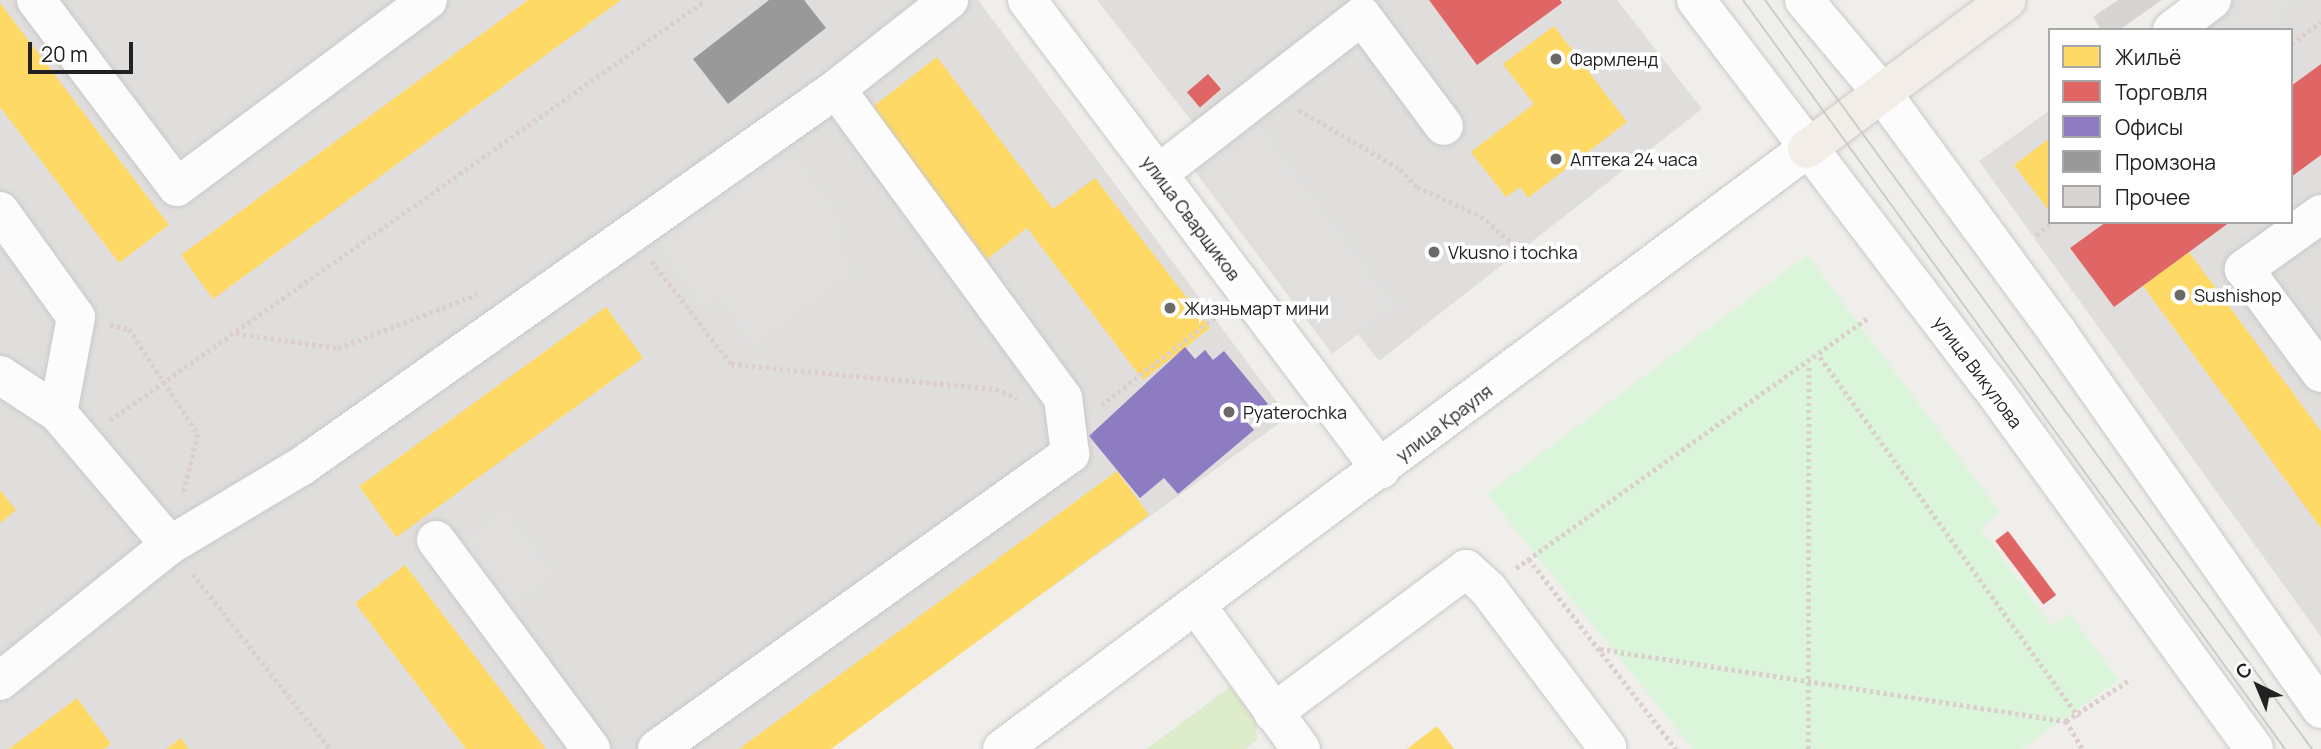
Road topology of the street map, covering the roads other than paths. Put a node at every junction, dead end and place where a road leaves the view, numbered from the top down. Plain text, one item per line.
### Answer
1 (36, 0) edge
2 (428, 0) edge
3 (949, 0) edge
4 (1027, 0) edge
5 (1696, 0) edge
6 (1804, 0) edge
7 (2007, 0) edge
8 (2212, 0) edge
9 (2175, 28) edge
10 (836, 89) junction
11 (1882, 93) junction
12 (1444, 126) dead end
13 (1807, 149) junction
14 (1158, 174) junction
15 (0, 212) edge
16 (2321, 214) edge
17 (2321, 373) edge
18 (0, 375) edge
19 (58, 413) junction
20 (1381, 470) junction
21 (436, 540) dead end
22 (170, 545) junction
23 (1197, 606) junction
24 (0, 681) edge
25 (2321, 709) edge
26 (1273, 713) junction
27 (1607, 747) dead end
28 (591, 749) edge
29 (657, 749) edge
30 (1002, 749) edge
31 (1301, 749) edge
32 (2254, 749) edge

1 - 2 street
3 - 10 street
4 - 14 street, улица Сварщиков
5 - 13 street, улица Викулова
6 - 11 street
7 - 11 main road, улица Крауля
8 - 9 street
10 - 22 street
10 - 29 street
11 - 13 main road, улица Крауля
11 - 25 street
12 - 14 street
13 - 20 street, улица Крауля
13 - 32 street, улица Викулова
14 - 20 street, улица Сварщиков
15 - 19 street
16 - 17 street
18 - 19 street
19 - 22 street
20 - 23 street, улица Крауля
21 - 28 street
22 - 24 street
23 - 26 street
23 - 30 street, улица Крауля
26 - 27 street
26 - 31 street

